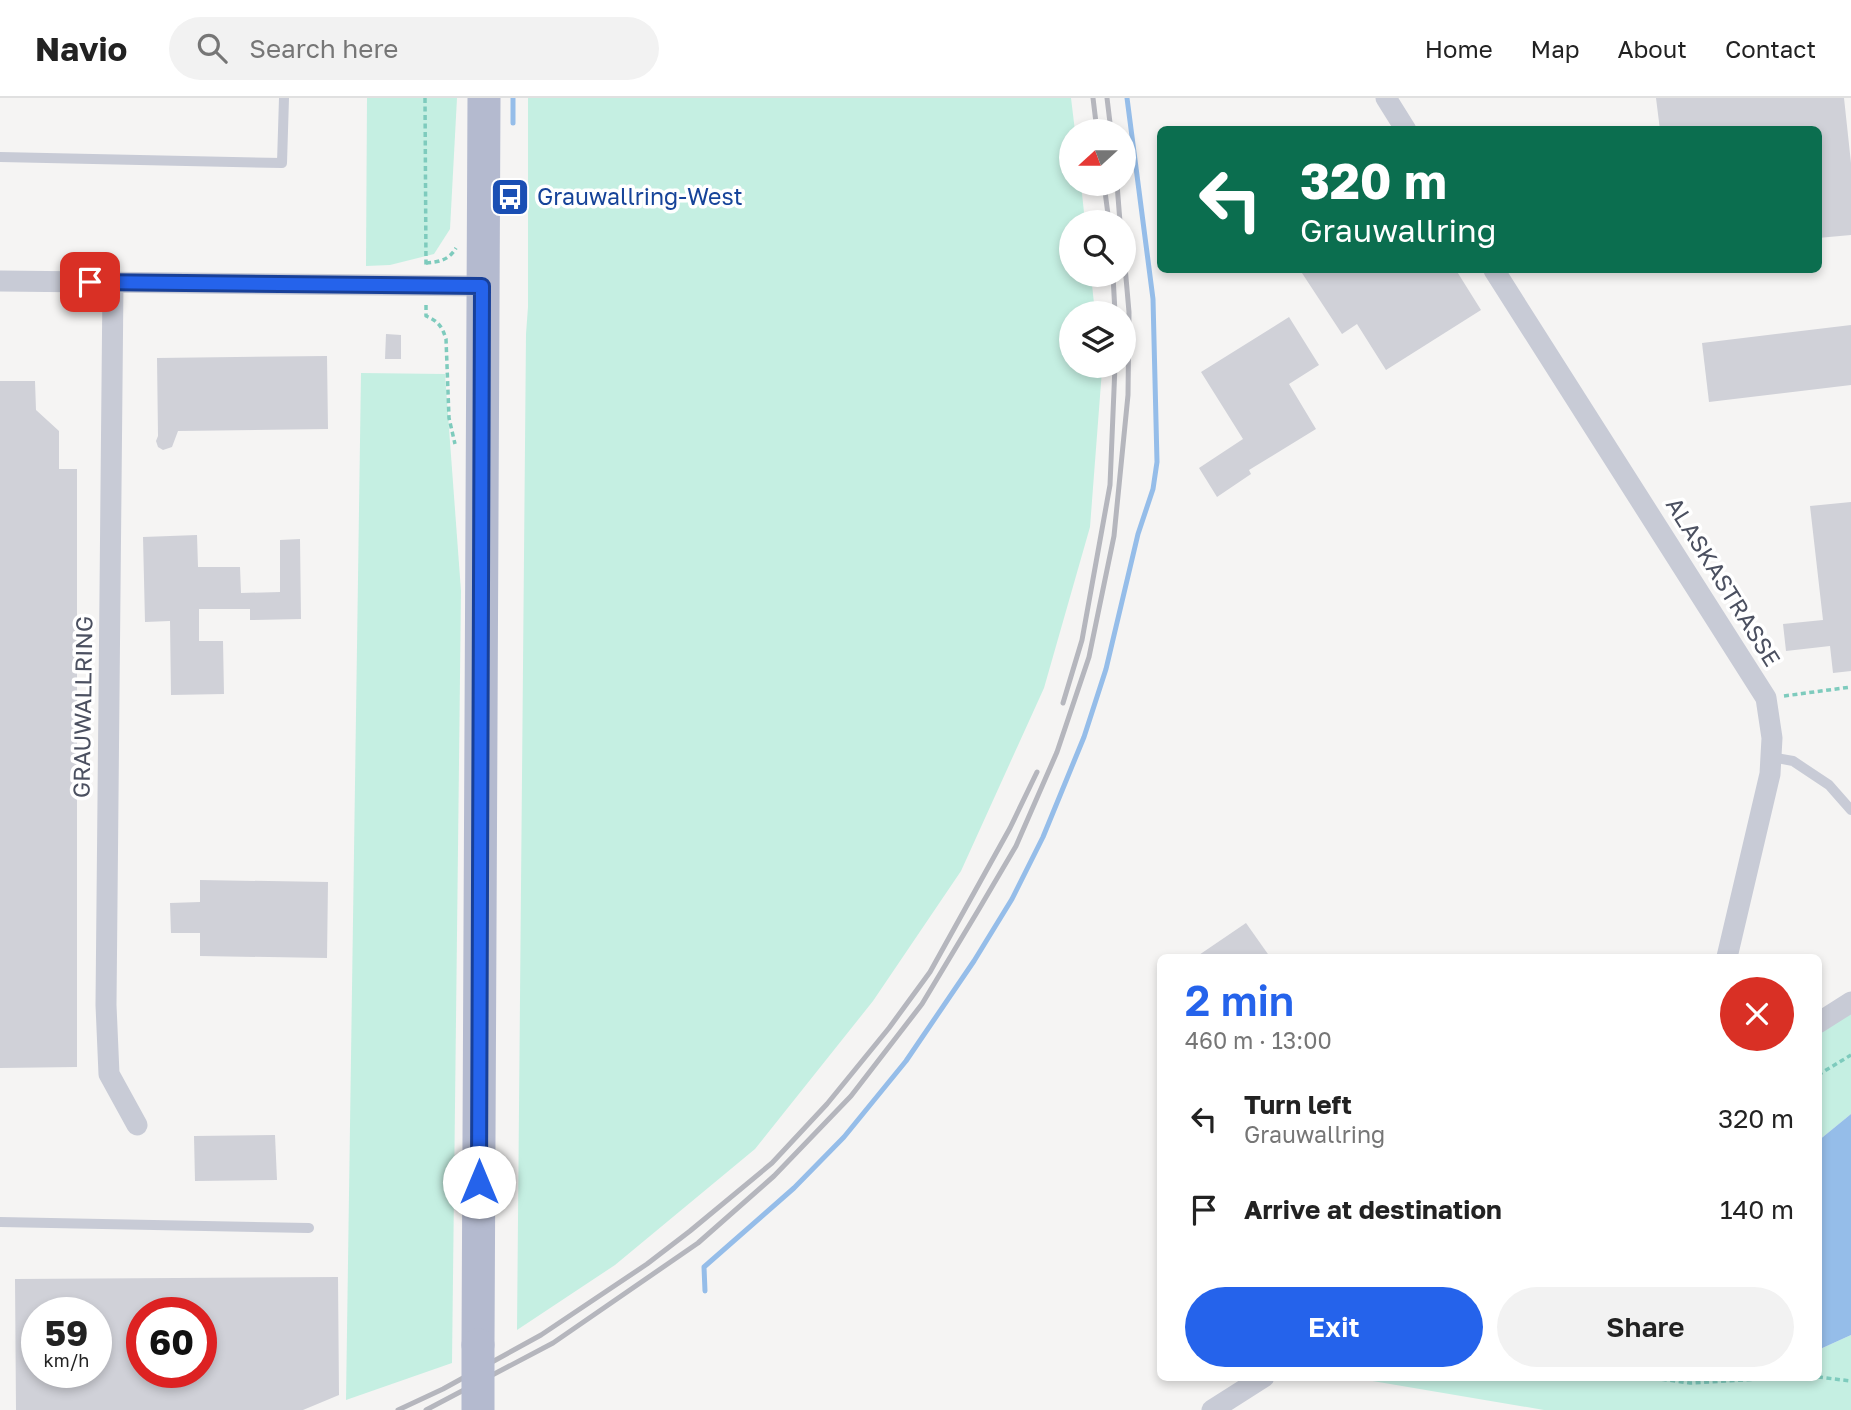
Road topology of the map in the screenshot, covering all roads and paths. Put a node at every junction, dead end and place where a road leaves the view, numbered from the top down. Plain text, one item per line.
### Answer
1 (284, 98) edge
2 (425, 98) edge
3 (484, 98) edge
4 (1386, 98) edge
5 (1404, 126) edge
6 (0, 157) edge
7 (426, 263) dead end
8 (1496, 273) edge
9 (0, 281) edge
10 (113, 282) junction
11 (482, 286) junction
12 (1851, 687) edge
13 (1766, 698) junction
14 (1771, 757) junction
15 (1851, 810) edge
16 (1728, 954) edge
17 (1851, 1002) edge
18 (1822, 1020) edge
19 (1851, 1055) edge
20 (1822, 1073) edge
21 (137, 1125) dead end
22 (0, 1223) edge
23 (309, 1228) dead end
24 (1822, 1377) edge
25 (1259, 1381) edge
26 (1675, 1381) edge
27 (1725, 1381) edge
28 (1851, 1381) edge
29 (1223, 1408) edge
30 (478, 1410) edge

1 - 6 lane
2 - 7 path
3 - 11 main road
4 - 5 street
8 - 13 street, ALASKASTRASSE
9 - 10 street
10 - 11 street
10 - 21 street, GRAUWALLRING
11 - 30 main road, bridge
12 - 13 path
13 - 14 street, ALASKASTRASSE
14 - 15 lane
14 - 16 street, ALASKASTRASSE
17 - 18 street
19 - 20 path
22 - 23 lane
24 - 28 path
25 - 29 street
26 - 27 path

